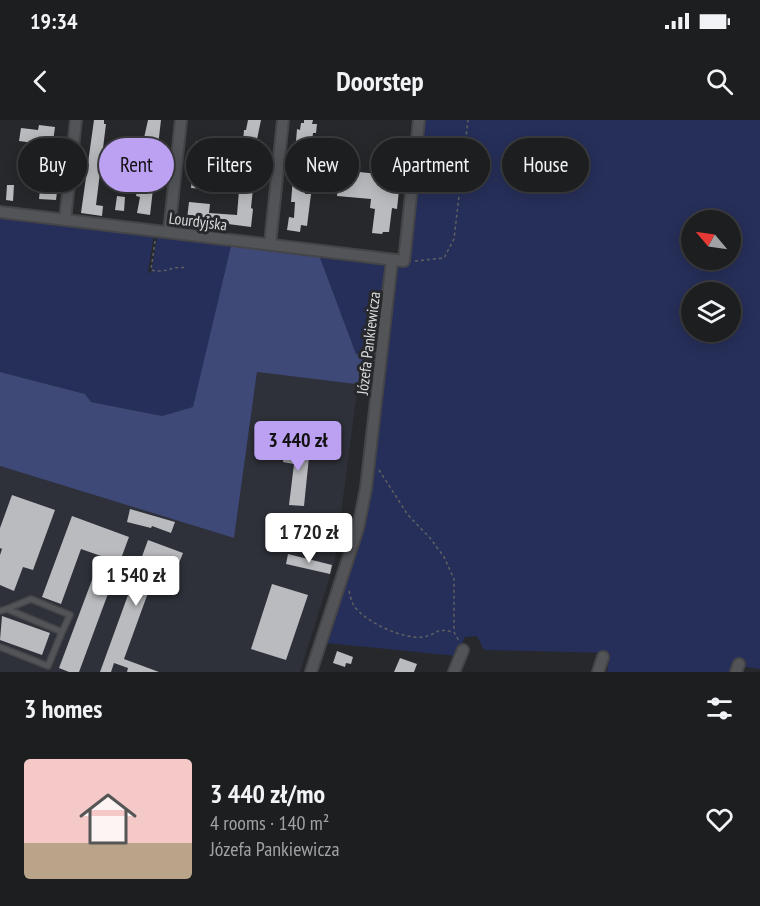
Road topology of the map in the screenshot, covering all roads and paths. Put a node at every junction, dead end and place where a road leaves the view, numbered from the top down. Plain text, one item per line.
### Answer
1 (76, 120) edge
2 (181, 120) edge
3 (283, 120) edge
4 (419, 120) edge
5 (468, 120) edge
6 (0, 212) edge
7 (65, 220) junction
8 (156, 231) junction
9 (169, 232) junction
10 (270, 244) junction
11 (398, 261) junction
12 (187, 268) dead end
13 (370, 456) junction
14 (342, 574) junction
15 (7, 609) junction
16 (0, 612) edge
17 (62, 632) junction
18 (454, 632) junction
19 (0, 647) edge
20 (463, 650) joint
21 (603, 657) dead end
22 (310, 672) edge
23 (454, 672) edge
24 (598, 672) edge

1 - 7 street
2 - 9 street
3 - 10 street
4 - 11 street, Józefa Pankiewicza
5 - 11 path
6 - 7 street, Lourdyjska
7 - 8 street, Lourdyjska
8 - 9 street, Lourdyjska
8 - 12 path
9 - 10 street, Lourdyjska
10 - 11 street, Lourdyjska
11 - 13 street, Józefa Pankiewicza
13 - 14 street, Józefa Pankiewicza
13 - 18 path
14 - 18 path
14 - 22 street, Józefa Pankiewicza
15 - 16 lane
15 - 17 lane
15 - 17 lane
17 - 19 lane
18 - 20 path
20 - 23 street
21 - 24 street

